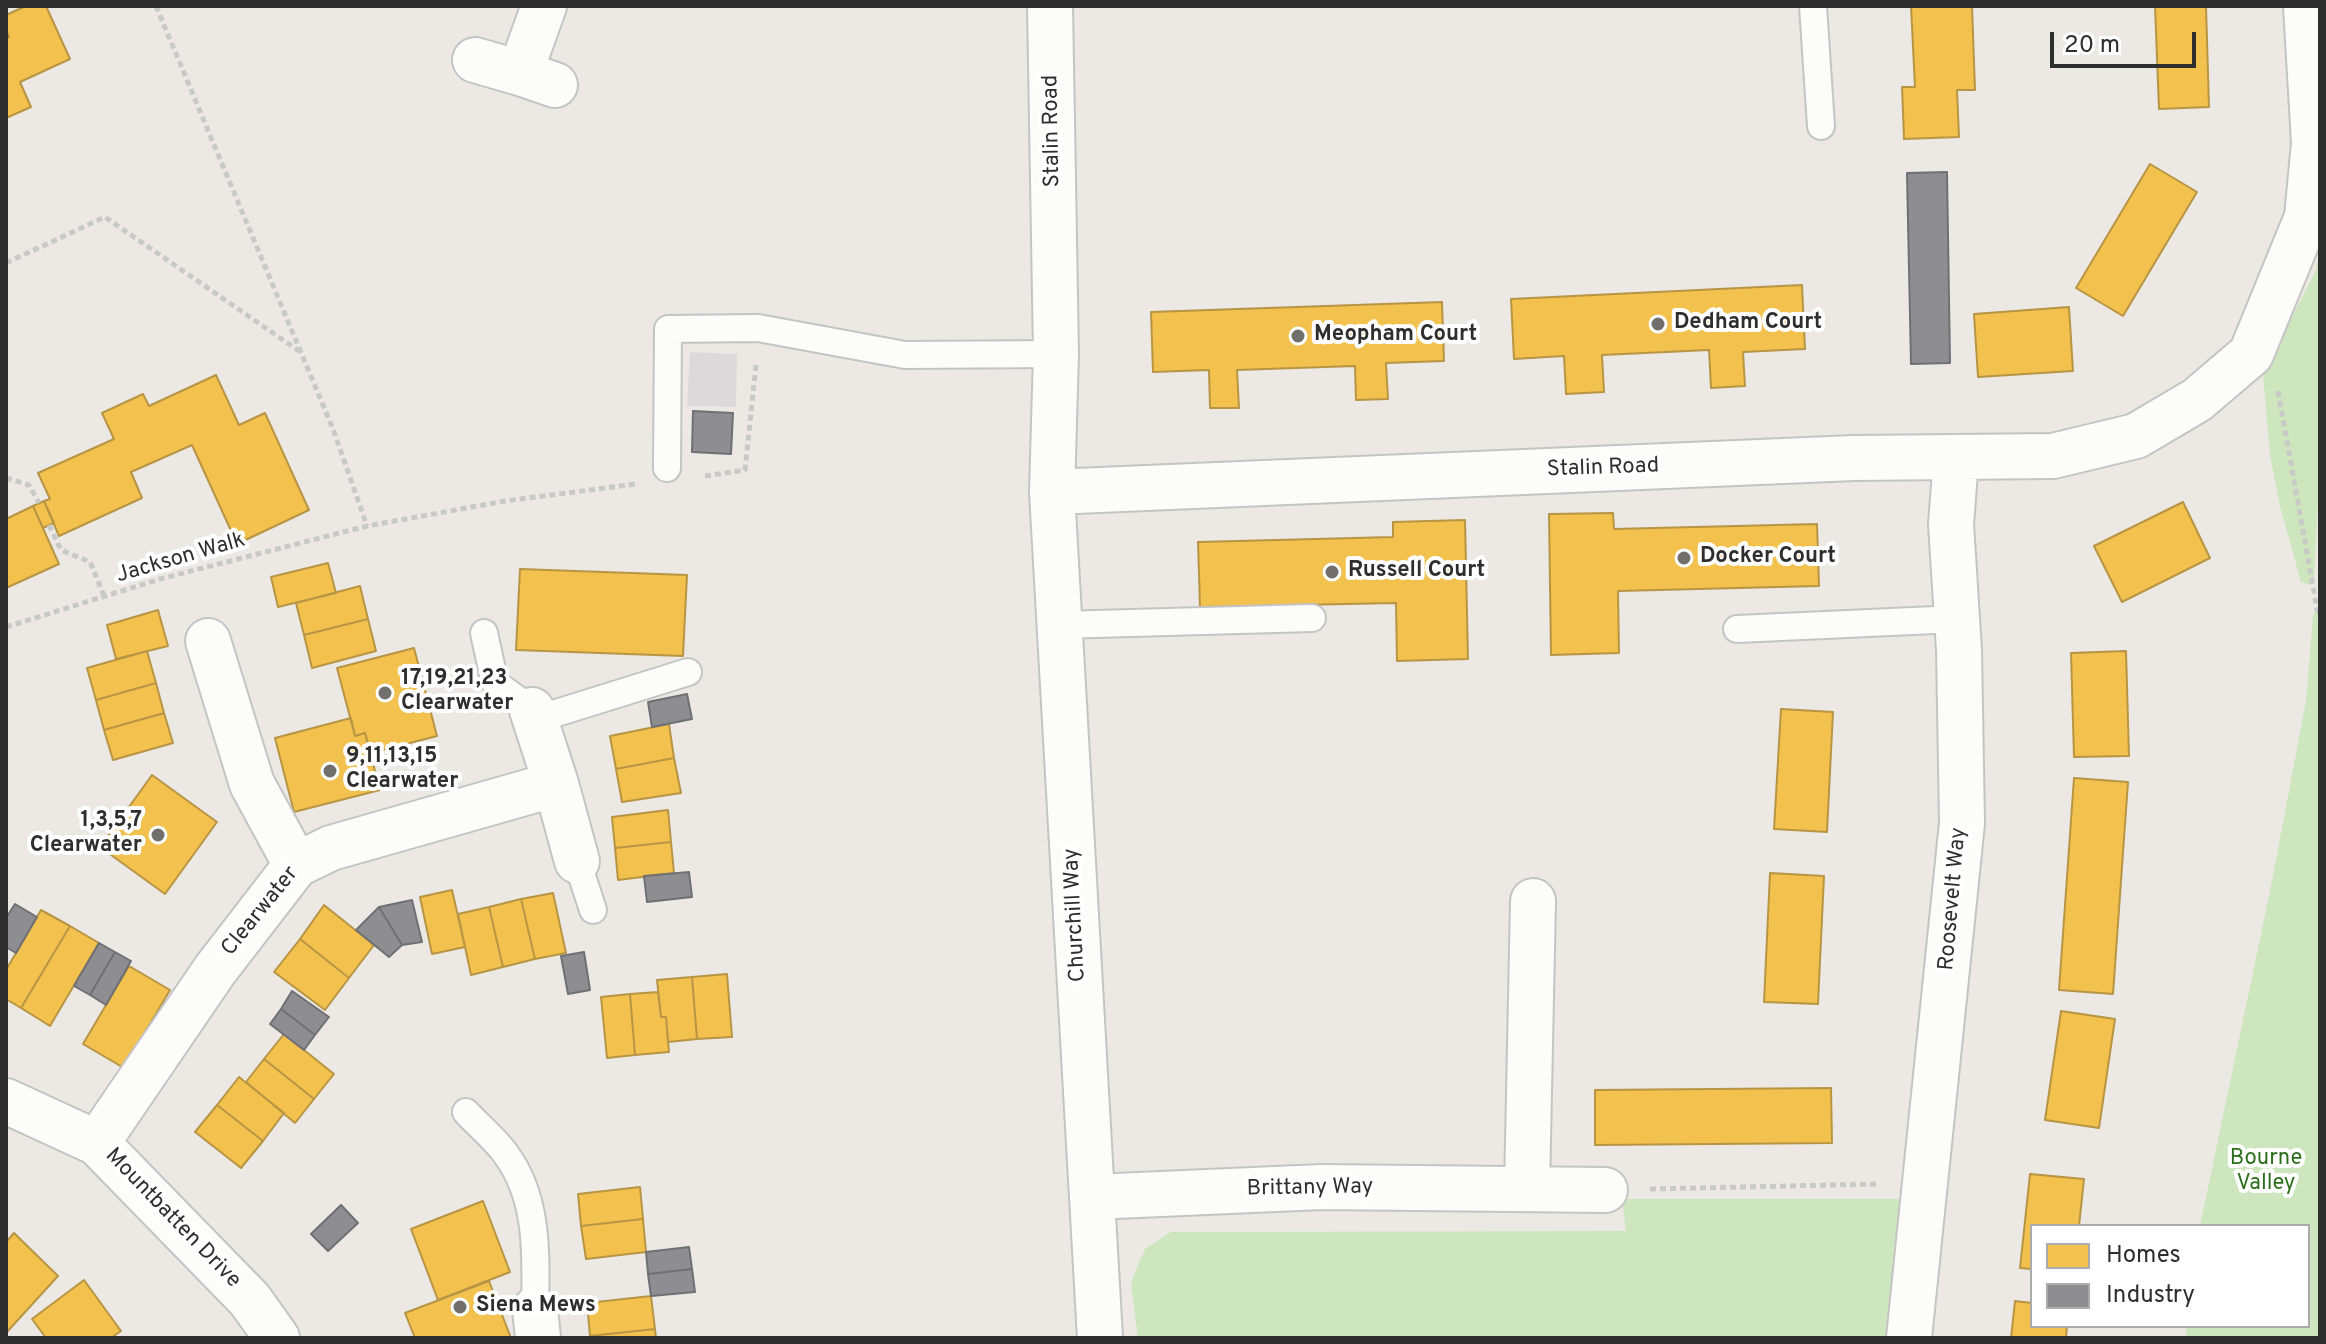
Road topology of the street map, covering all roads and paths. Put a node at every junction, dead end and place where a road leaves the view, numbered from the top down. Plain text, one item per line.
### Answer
1 (156, 6) edge
2 (544, 6) edge
3 (1050, 6) edge
4 (1813, 6) edge
5 (2306, 6) edge
6 (475, 60) dead end
7 (1821, 126) dead end
8 (6, 263) edge
9 (758, 328) junction
10 (299, 351) junction
11 (1056, 354) junction
12 (2276, 383) dead end
13 (1956, 459) junction
14 (667, 468) dead end
15 (6, 478) edge
16 (693, 478) dead end
17 (637, 484) dead end
18 (1052, 492) junction
19 (39, 503) dead end
20 (49, 525) dead end
21 (367, 526) junction
22 (105, 598) junction
23 (2320, 613) edge
24 (1312, 618) dead end
25 (1957, 619) junction
26 (1059, 625) junction
27 (6, 627) edge
28 (1737, 629) dead end
29 (484, 633) dead end
30 (208, 641) dead end
31 (688, 672) dead end
32 (533, 715) junction
33 (556, 784) junction
34 (577, 861) joint
35 (296, 865) junction
36 (1533, 901) dead end
37 (593, 910) dead end
38 (6, 1101) edge
39 (466, 1112) dead end
40 (97, 1143) junction
41 (1925, 1183) junction
42 (1527, 1189) junction
43 (1605, 1190) joint
44 (1092, 1197) junction
45 (537, 1324) edge
46 (277, 1338) edge
47 (1100, 1338) edge
48 (1909, 1338) edge

1 - 10 path
2 - 6 street
3 - 11 street, Stalin Road
4 - 7 lane
5 - 13 street, Stalin Road
8 - 10 path
9 - 11 lane
9 - 14 lane
9 - 16 path
10 - 21 path
11 - 18 street, Stalin Road
12 - 23 path
13 - 18 street, Stalin Road
13 - 25 street, Roosevelt Way
15 - 19 path
17 - 21 path, Jackson Walk
18 - 26 street, Churchill Way
20 - 22 path
21 - 22 path, Jackson Walk
22 - 27 path, Jackson Walk
24 - 26 lane
25 - 28 lane
25 - 41 street, Roosevelt Way
26 - 44 street, Churchill Way
29 - 32 lane
30 - 35 street
31 - 32 lane
32 - 33 street
33 - 34 street
33 - 35 street, Clearwater
34 - 37 lane
35 - 40 street, Clearwater
36 - 42 street
38 - 40 street, Mountbatten Drive
39 - 45 lane
40 - 46 street, Mountbatten Drive
41 - 43 path
41 - 48 street, Roosevelt Way
42 - 43 street, Brittany Way
42 - 44 street, Brittany Way
44 - 47 street, Churchill Way

